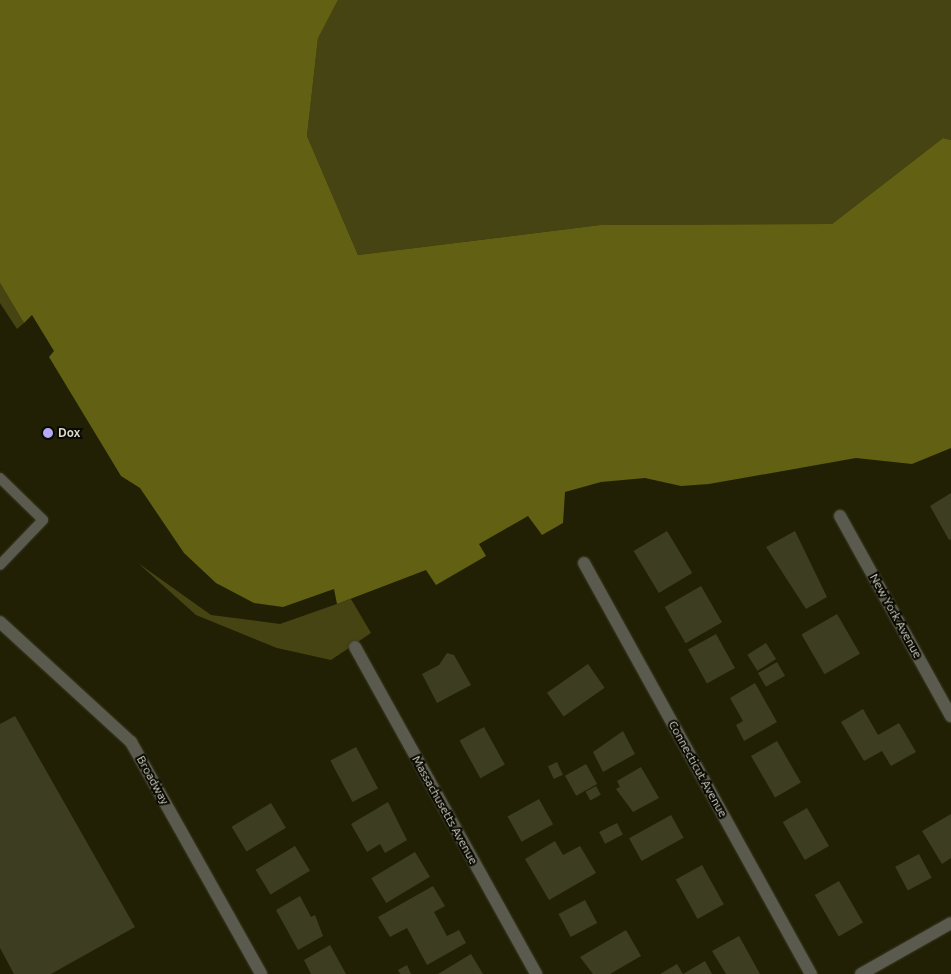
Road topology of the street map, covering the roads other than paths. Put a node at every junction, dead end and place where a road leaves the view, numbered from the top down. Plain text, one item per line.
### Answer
1 (0, 478) edge
2 (840, 516) dead end
3 (584, 563) dead end
4 (0, 565) edge
5 (0, 622) edge
6 (355, 647) dead end
7 (951, 716) edge
8 (951, 923) edge
9 (261, 974) edge
10 (536, 974) edge
11 (811, 974) edge
12 (861, 974) edge

1 - 4 lane
2 - 7 street, New York Avenue
3 - 11 street, Connecticut Avenue
5 - 9 street, Broadway
6 - 10 street, Massachusetts Avenue
8 - 12 street

